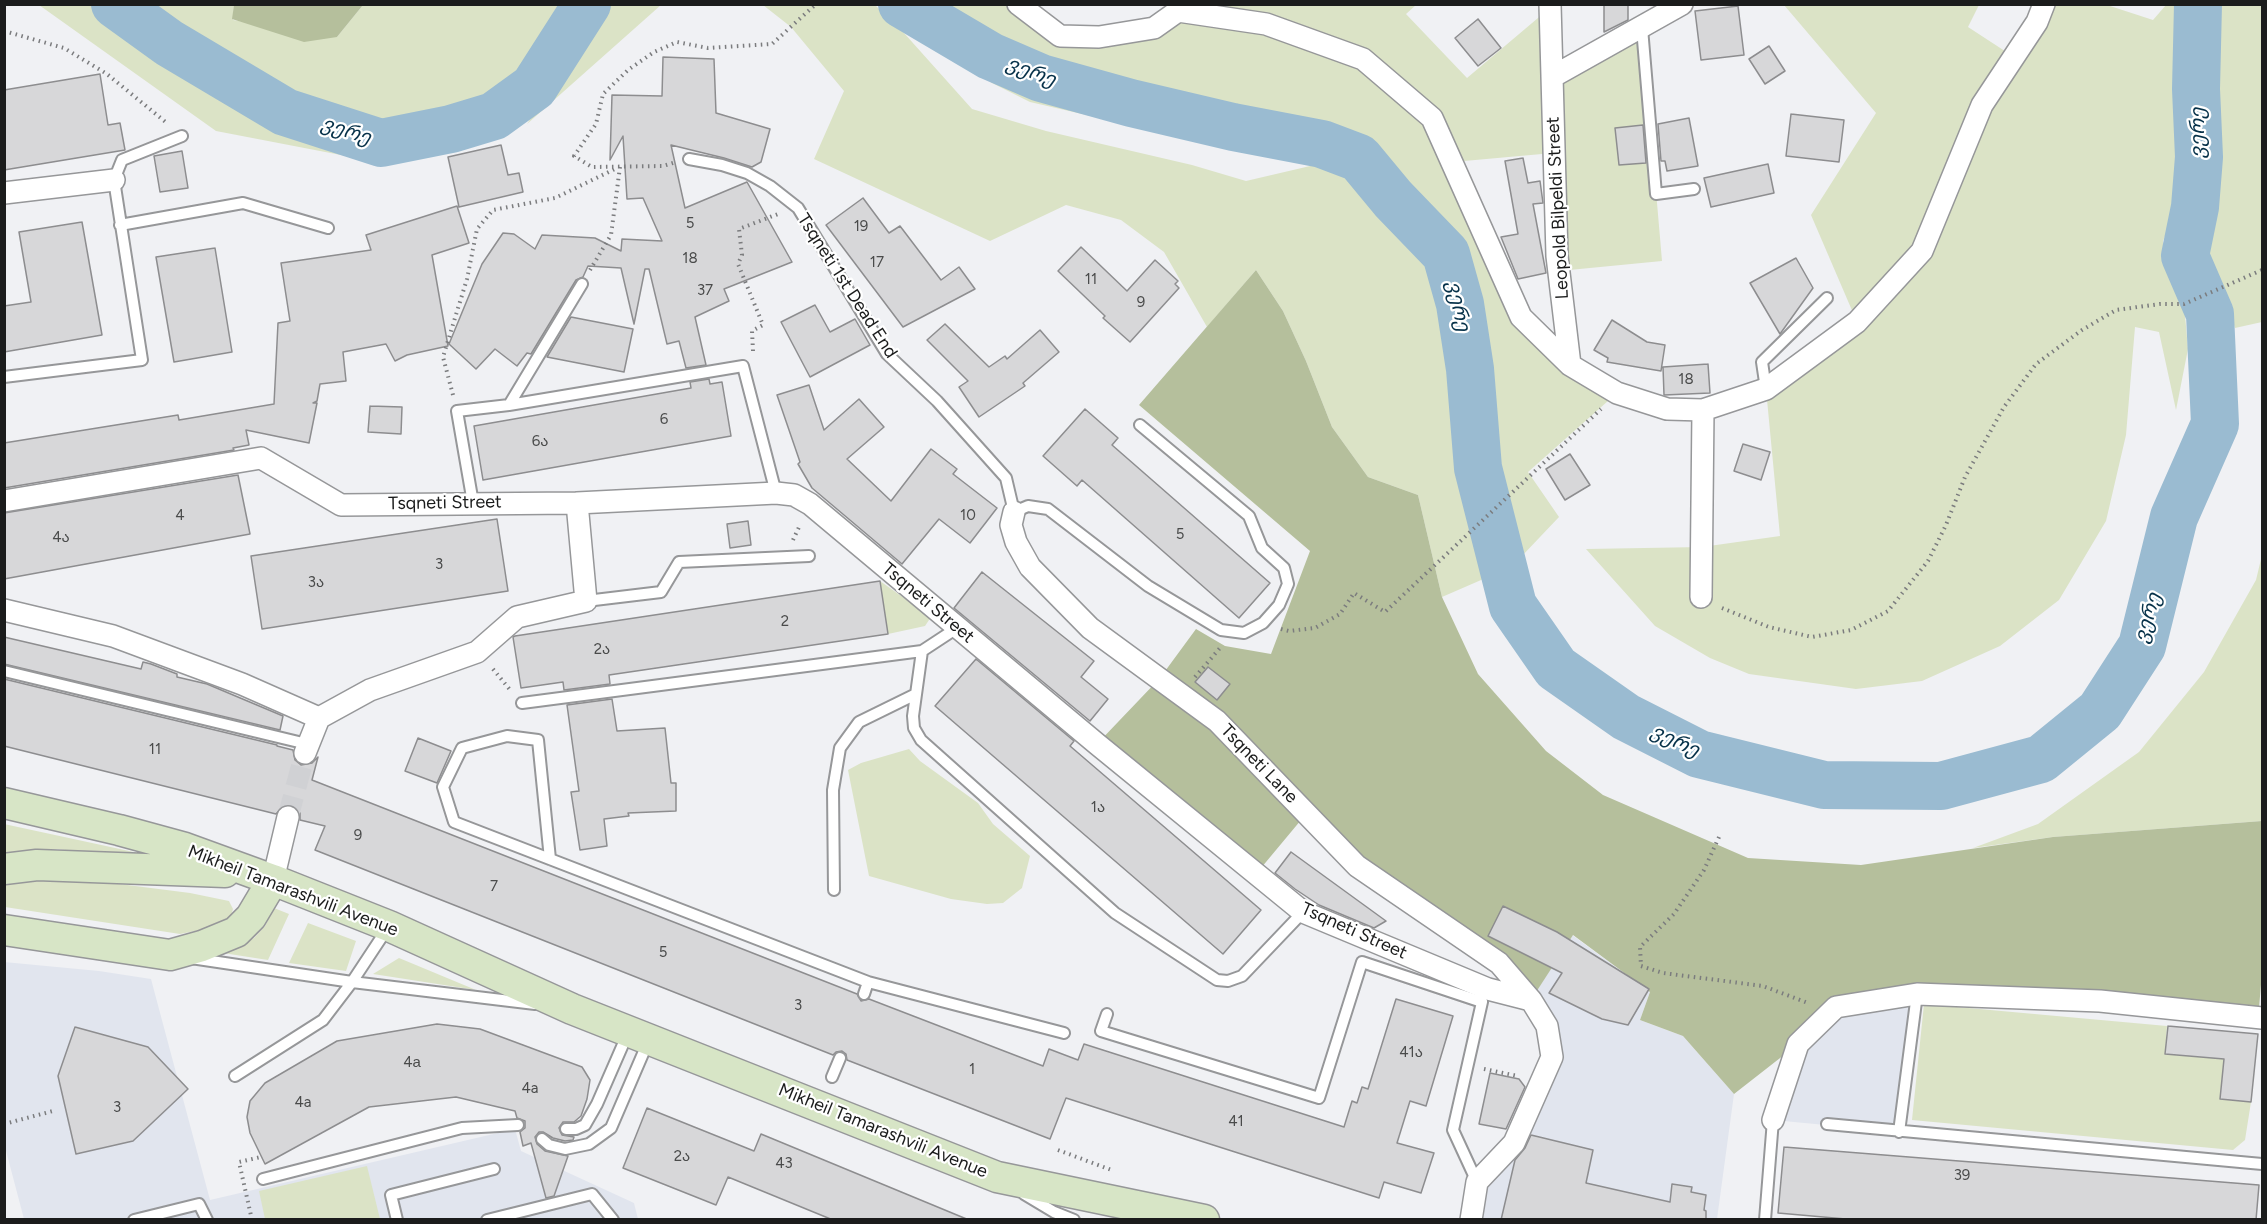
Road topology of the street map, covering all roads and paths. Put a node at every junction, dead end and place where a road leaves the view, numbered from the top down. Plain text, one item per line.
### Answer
1 (816, 4) edge
2 (1018, 4) edge
3 (1550, 4) edge
4 (1682, 4) edge
5 (2044, 4) edge
6 (1642, 28) junction
7 (4, 31) edge
8 (1552, 77) junction
9 (182, 136) joint
10 (689, 159) joint
11 (620, 166) junction
12 (114, 180) junction
13 (1694, 189) dead end
14 (4, 193) edge
15 (784, 212) dead end
16 (120, 225) junction
17 (328, 228) dead end
18 (2262, 270) edge
19 (582, 284) joint
20 (1827, 298) dead end
21 (753, 352) dead end
22 (1570, 365) junction
23 (4, 377) edge
24 (1766, 389) junction
25 (1617, 393) junction
26 (509, 405) junction
27 (1703, 410) junction
28 (457, 411) junction
29 (1140, 425) dead end
30 (776, 493) junction
31 (4, 501) edge
32 (473, 503) junction
33 (577, 503) junction
34 (810, 504) junction
35 (1014, 512) junction
36 (809, 556) dead end
37 (785, 557) junction
38 (1701, 597) joint
39 (586, 601) junction
40 (4, 610) edge
41 (1263, 623) junction
42 (957, 628) junction
43 (1213, 642) dead end
44 (922, 651) junction
45 (477, 652) junction
46 (4, 670) edge
47 (1188, 685) dead end
48 (916, 694) junction
49 (522, 703) joint
50 (319, 718) junction
51 (306, 749) joint
52 (4, 803) edge
53 (288, 817) tunnel mouth
54 (1719, 837) dead end
55 (550, 859) junction
56 (4, 868) edge
57 (261, 877) junction
58 (834, 890) dead end
59 (1303, 912) junction
60 (389, 926) junction
61 (7, 931) edge
62 (170, 955) junction
63 (352, 982) junction
64 (867, 982) junction
65 (864, 994) dead end
66 (1917, 994) junction
67 (1531, 1000) junction
68 (1836, 1007) junction
69 (572, 1009) junction
70 (1107, 1014) dead end
71 (2262, 1018) edge
72 (1064, 1033) dead end
73 (639, 1034) junction
74 (840, 1058) dead end
75 (1488, 1070) dead end
76 (1501, 1072) dead end
77 (236, 1076) dead end
78 (832, 1077) dead end
79 (52, 1111) dead end
80 (1773, 1120) joint
81 (4, 1124) edge
82 (1827, 1124) dead end
83 (518, 1125) dead end
84 (566, 1129) dead end
85 (1899, 1132) junction
86 (542, 1139) dead end
87 (1059, 1150) dead end
88 (2262, 1164) edge
89 (494, 1169) dead end
90 (1123, 1174) dead end
91 (997, 1177) junction
92 (263, 1179) dead end
93 (1478, 1182) junction
94 (1056, 1216) edge
95 (505, 1217) edge
96 (134, 1220) edge
97 (207, 1220) edge
98 (397, 1220) edge
99 (487, 1220) edge
100 (613, 1220) edge
101 (1074, 1220) edge
102 (1204, 1220) edge
103 (1471, 1220) edge
104 (1765, 1220) edge

1 - 11 path
2 - 22 street
3 - 8 street, Leopold Bilpeldi Street
4 - 6 street
5 - 24 street
6 - 8 street
6 - 13 lane
7 - 9 path
8 - 22 street, Leopold Bilpeldi Street
9 - 12 lane
10 - 11 path
10 - 35 lane, Tsqneti 1st Dead End
11 - 19 path
11 - 28 path
12 - 14 street
12 - 16 lane
15 - 21 path
16 - 17 lane
16 - 23 lane
18 - 38 path
19 - 26 lane
20 - 24 lane
22 - 25 street
24 - 27 street
25 - 27 street
25 - 41 path
26 - 28 lane
26 - 30 lane
27 - 38 street
28 - 32 lane
29 - 41 lane
30 - 33 street, Tsqneti Street
30 - 34 street, Tsqneti Street
31 - 32 street, Tsqneti Street
32 - 33 street, Tsqneti Street
33 - 39 street
34 - 37 path
34 - 42 street, Tsqneti Street
35 - 41 lane
35 - 67 street, Tsqneti Lane
36 - 37 lane
37 - 39 lane
39 - 45 street
40 - 50 street
42 - 44 lane
42 - 59 street, Tsqneti Street
43 - 47 path
44 - 48 lane
44 - 49 lane
45 - 49 path
45 - 50 street
46 - 51 lane
48 - 58 lane
48 - 59 lane
50 - 51 street
52 - 57 main road, Mikheil Tamarashvili Avenue
53 - 57 street
54 - 68 path
55 - 55 lane
55 - 64 lane
56 - 57 main road
57 - 60 main road, Mikheil Tamarashvili Avenue
57 - 62 main road
59 - 67 street, Tsqneti Street
60 - 63 lane
60 - 69 main road, Mikheil Tamarashvili Avenue
61 - 62 main road
62 - 63 lane, Mikheil Tamarashvili Avenue
63 - 69 lane, Mikheil Tamarashvili Avenue
63 - 77 lane
64 - 65 lane
64 - 72 lane
66 - 68 street
66 - 71 street
66 - 85 lane
67 - 93 street
68 - 80 street
69 - 73 main road, Mikheil Tamarashvili Avenue
70 - 93 lane
73 - 84 lane
73 - 86 lane
73 - 91 main road, Mikheil Tamarashvili Avenue
74 - 78 lane
75 - 76 path
79 - 81 path
80 - 104 lane
82 - 85 lane
83 - 92 lane
85 - 88 lane
87 - 90 path
89 - 98 lane
91 - 94 lane
91 - 102 main road, Mikheil Tamarashvili Avenue
93 - 103 street
94 - 101 lane
95 - 99 lane
95 - 100 lane
96 - 97 lane

